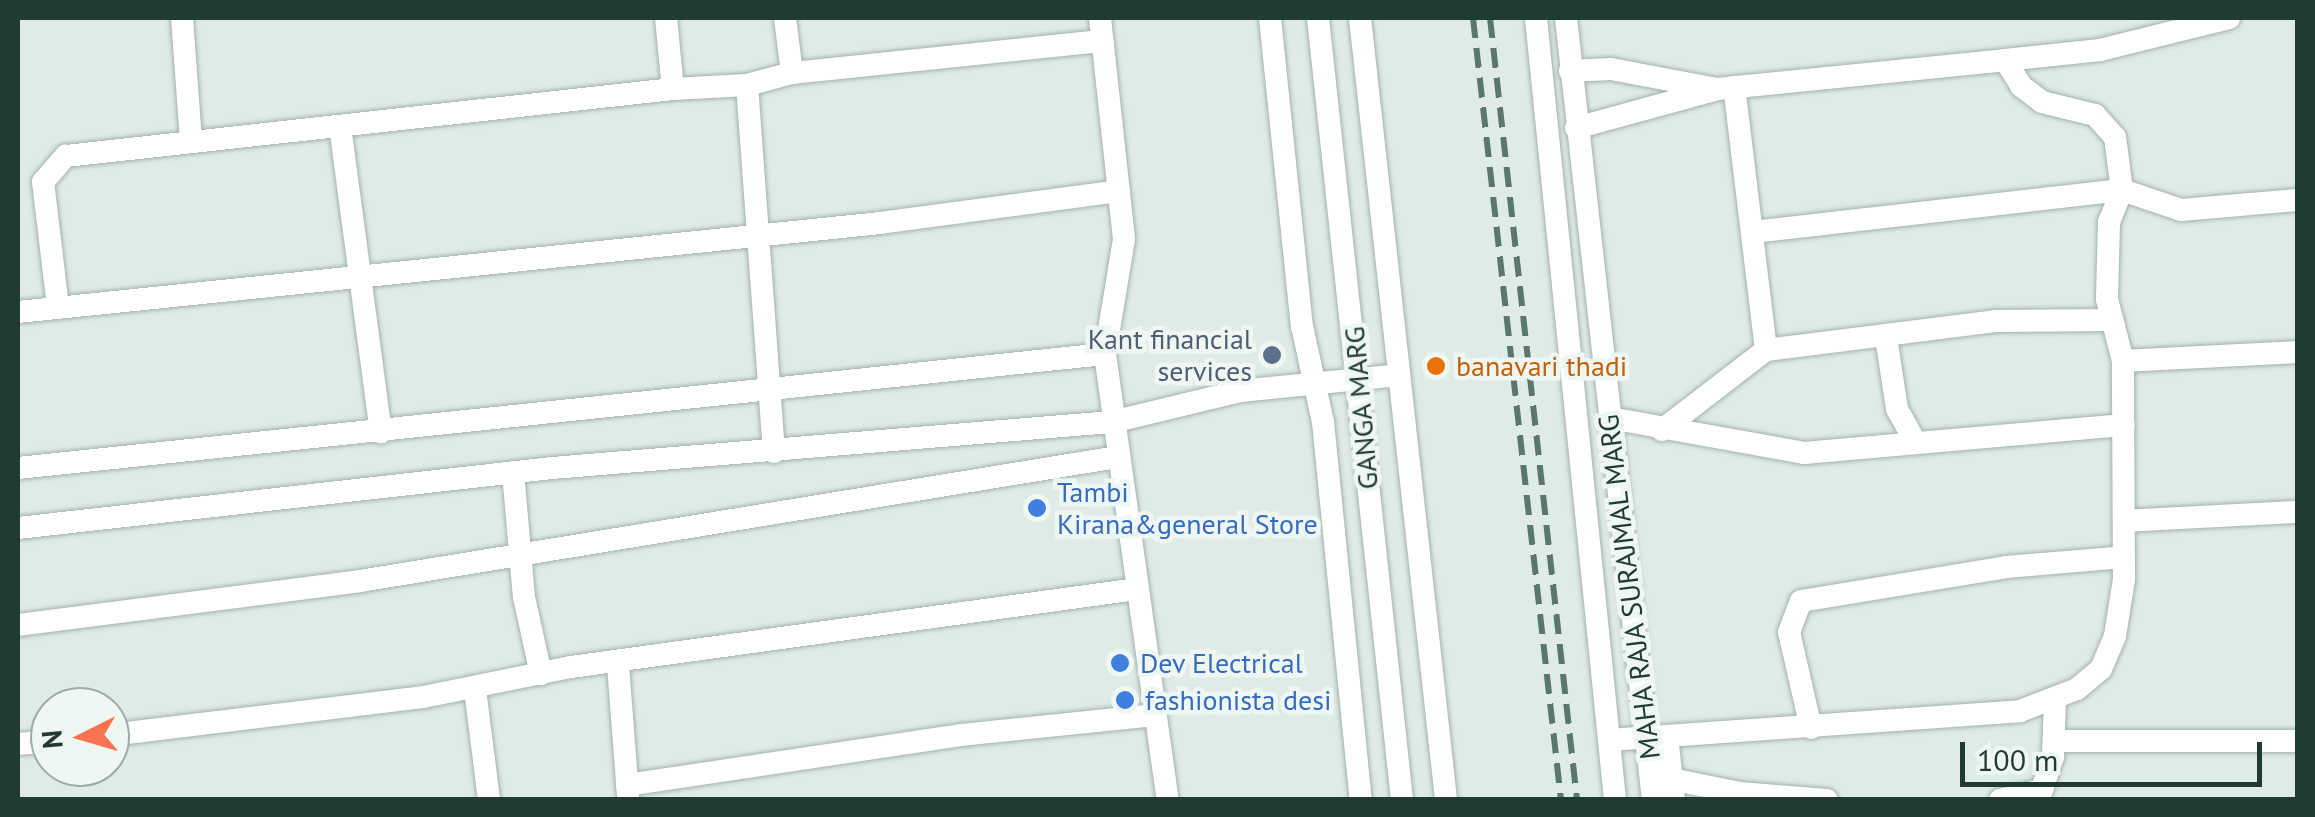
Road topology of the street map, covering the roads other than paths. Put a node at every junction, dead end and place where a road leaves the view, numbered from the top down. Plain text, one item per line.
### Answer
1 (182, 18) edge
2 (666, 18) edge
3 (785, 18) edge
4 (1100, 18) edge
5 (1270, 18) edge
6 (1318, 18) edge
7 (1360, 18) edge
8 (1536, 18) edge
9 (1566, 18) edge
10 (2228, 18) edge
11 (1102, 42) junction
12 (2004, 60) junction
13 (792, 72) junction
14 (1570, 72) junction
15 (747, 85) junction
16 (1726, 88) junction
17 (673, 89) junction
18 (340, 126) junction
19 (1576, 128) junction
20 (192, 140) junction
21 (2122, 190) junction
22 (1119, 191) junction
23 (2298, 200) edge
24 (1754, 232) junction
25 (756, 234) junction
26 (360, 279) junction
27 (58, 308) junction
28 (18, 312) edge
29 (2112, 320) junction
30 (1886, 338) junction
31 (1766, 350) junction
32 (2298, 352) edge
33 (1105, 354) junction
34 (2123, 360) junction
35 (1400, 374) junction
36 (1355, 379) junction
37 (1314, 380) junction
38 (772, 392) junction
39 (1610, 418) junction
40 (1112, 422) junction
41 (2124, 425) junction
42 (1662, 430) junction
43 (381, 432) junction
44 (1916, 443) junction
45 (774, 452) junction
46 (1117, 458) junction
47 (18, 468) edge
48 (513, 472) junction
49 (2298, 512) edge
50 (2124, 521) junction
51 (18, 528) edge
52 (522, 550) junction
53 (2124, 557) junction
54 (1136, 589) junction
55 (18, 625) edge
56 (618, 665) junction
57 (540, 674) junction
58 (475, 689) junction
59 (2055, 701) junction
60 (1156, 715) junction
61 (1811, 728) junction
62 (130, 732) edge
63 (1656, 736) junction
64 (1609, 740) junction
65 (2054, 741) junction
66 (2298, 741) edge
67 (1672, 789) edge
68 (628, 792) edge
69 (489, 800) edge
70 (1168, 800) edge
71 (1360, 800) edge
72 (1402, 800) edge
73 (1446, 800) edge
74 (1616, 800) edge
75 (1653, 800) edge
76 (1827, 800) edge
77 (2000, 800) edge

1 - 20 street
2 - 17 street
3 - 13 street
4 - 11 street
5 - 37 street
6 - 36 street, GANGA MARG
7 - 35 street, GANGA MARG
8 - 64 street, MAHA RAJA SURAJMAL MARG
9 - 14 street, MAHA RAJA SURAJMAL MARG
10 - 12 street
11 - 13 street
11 - 22 street
12 - 16 street
12 - 21 street
13 - 15 street
14 - 16 street
14 - 19 street, MAHA RAJA SURAJMAL MARG
15 - 17 street
15 - 25 street
16 - 19 street
16 - 24 street
17 - 18 street
18 - 20 street
18 - 26 street
19 - 39 street, MAHA RAJA SURAJMAL MARG
20 - 27 street
21 - 23 street
21 - 24 street
21 - 29 street
22 - 25 street
22 - 33 street
24 - 31 street
25 - 26 street
25 - 38 street
26 - 27 street
26 - 43 street
27 - 28 street
29 - 30 street
29 - 34 street
30 - 31 street
30 - 44 street
31 - 42 street
32 - 34 street
33 - 38 street
33 - 40 street
34 - 41 street
35 - 36 street
35 - 73 street, GANGA MARG
36 - 37 street
36 - 72 street, GANGA MARG
37 - 40 street
37 - 71 street
38 - 43 street
38 - 45 street
39 - 42 street
39 - 63 street, MAHA RAJA SURAJMAL MARG
40 - 45 street
40 - 46 street
41 - 44 street
41 - 50 street
42 - 44 street
43 - 47 street
45 - 48 street
46 - 52 street
46 - 54 street
48 - 51 street
48 - 52 street
49 - 50 street
50 - 53 street
52 - 55 street
52 - 57 street
53 - 59 street
53 - 61 street
54 - 56 street
54 - 60 street
56 - 57 street
56 - 68 street
57 - 58 street
58 - 62 street
58 - 69 street
59 - 61 street
59 - 65 street
60 - 68 street
60 - 70 street
61 - 63 street
63 - 64 street
63 - 67 street
63 - 75 street, MAHA RAJA SURAJMAL MARG
64 - 74 street, MAHA RAJA SURAJMAL MARG
65 - 66 street
65 - 77 street
67 - 76 street

